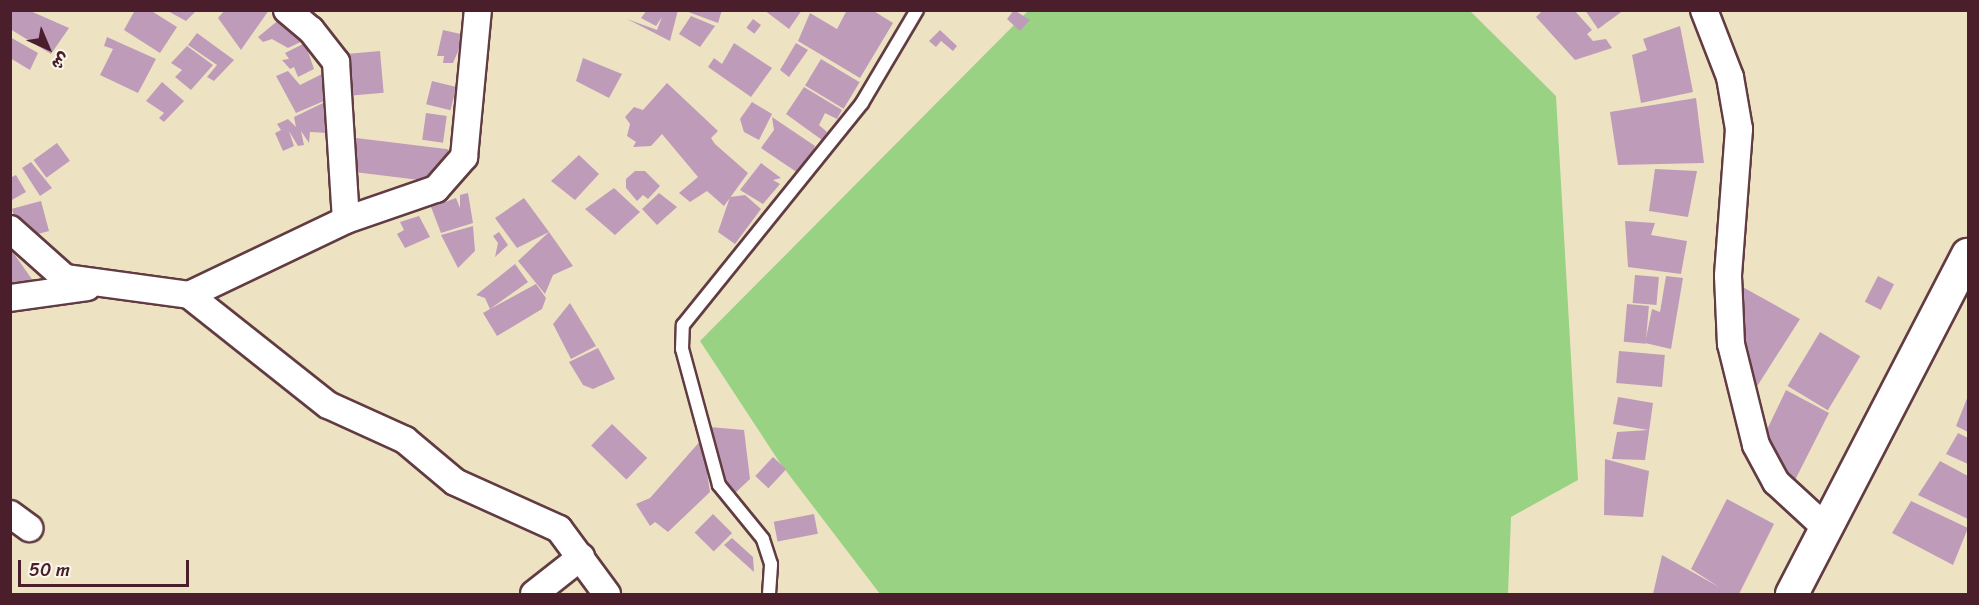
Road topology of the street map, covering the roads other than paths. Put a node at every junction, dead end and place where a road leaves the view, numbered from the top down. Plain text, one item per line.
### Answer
1 (287, 10) edge
2 (478, 10) edge
3 (917, 10) edge
4 (1704, 10) edge
5 (346, 220) junction
6 (10, 229) edge
7 (1968, 255) edge
8 (93, 286) junction
9 (189, 295) junction
10 (10, 298) edge
11 (1825, 527) junction
12 (580, 557) junction
13 (534, 594) edge
14 (608, 594) edge
15 (769, 594) edge
16 (1792, 594) edge

1 - 5 street
2 - 5 street
3 - 15 lane
4 - 11 street
5 - 9 street
6 - 8 street
7 - 11 street
8 - 9 street
8 - 10 street
9 - 12 street
11 - 16 street
12 - 13 street
12 - 14 street

